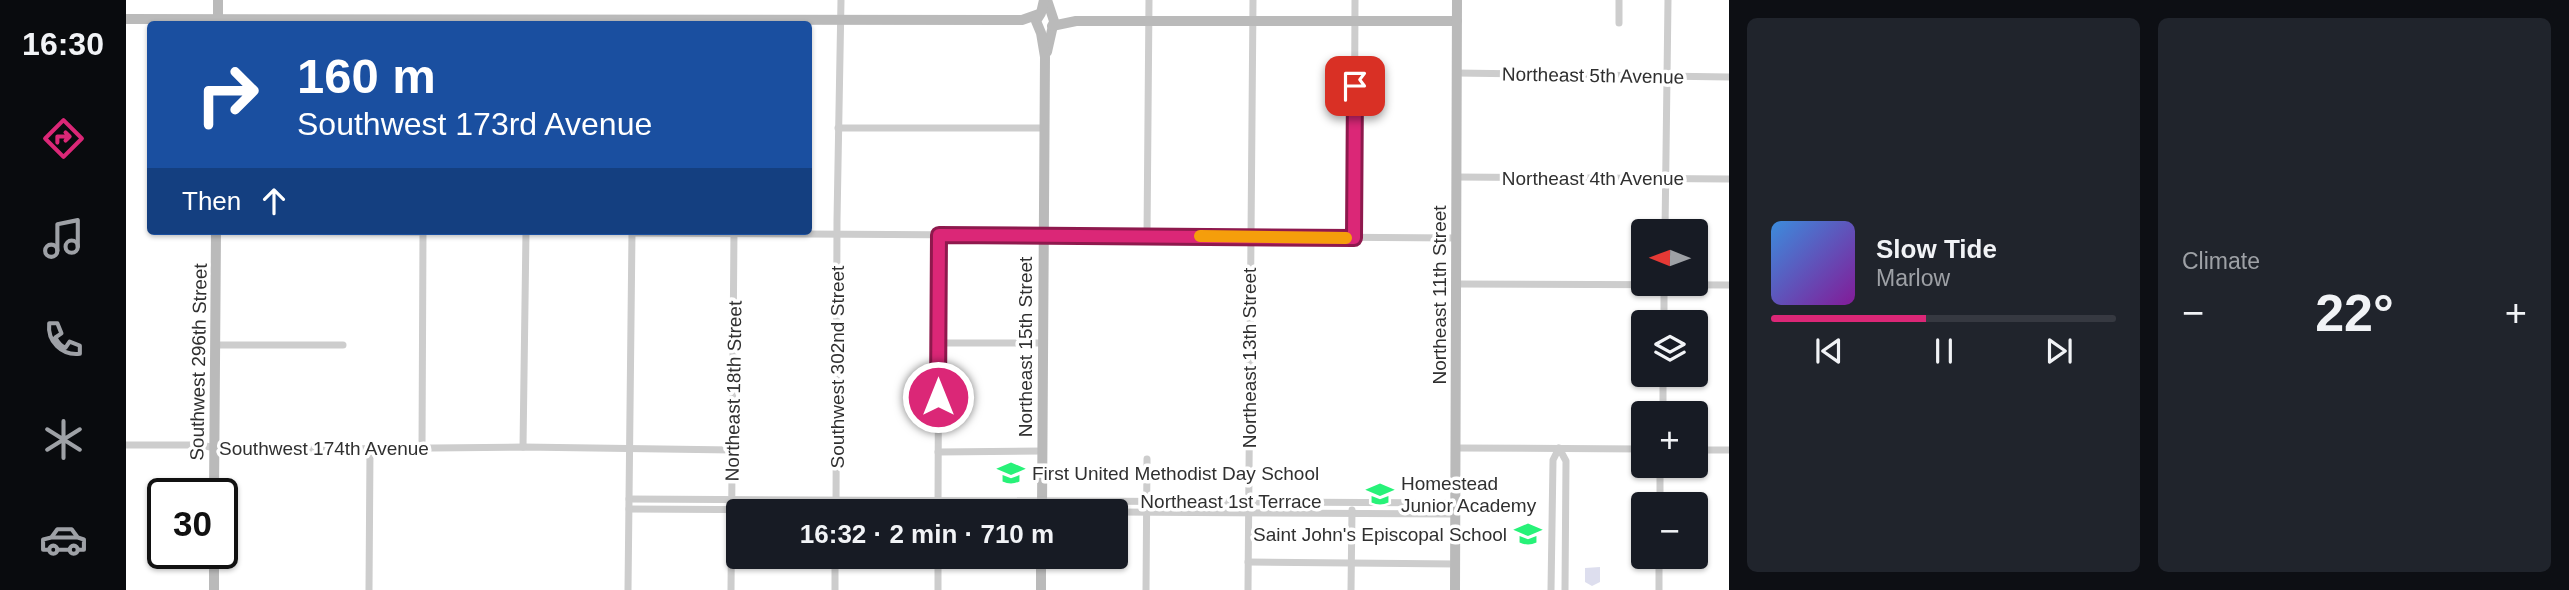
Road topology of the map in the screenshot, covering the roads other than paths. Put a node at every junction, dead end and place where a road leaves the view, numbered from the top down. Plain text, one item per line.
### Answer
1 (218, 0) edge
2 (841, 0) edge
3 (1046, 0) edge
4 (1149, 0) edge
5 (1253, 0) edge
6 (1355, 0) edge
7 (1457, 0) edge
8 (1619, 0) edge
9 (1668, 0) edge
10 (126, 19) edge
11 (1045, 20) junction
12 (218, 21) edge
13 (426, 21) edge
14 (812, 21) edge
15 (841, 21) junction
16 (1149, 21) junction
17 (1252, 21) junction
18 (1355, 21) junction
19 (1457, 22) junction
20 (1619, 23) dead end
21 (1457, 73) junction
22 (1665, 76) junction
23 (1729, 76) edge
24 (838, 128) junction
25 (1045, 128) junction
26 (1456, 177) junction
27 (1664, 179) junction
28 (1729, 179) edge
29 (1665, 219) edge
30 (216, 235) edge
31 (424, 235) edge
32 (526, 235) edge
33 (632, 235) edge
34 (734, 235) edge
35 (812, 235) edge
36 (837, 235) junction
37 (939, 235) junction
38 (1044, 236) junction
39 (1147, 236) junction
40 (1250, 236) junction
41 (1354, 238) junction
42 (1457, 238) junction
43 (1456, 284) junction
44 (1631, 284) edge
45 (1708, 285) edge
46 (1729, 285) edge
47 (939, 343) junction
48 (1043, 343) junction
49 (216, 345) junction
50 (343, 345) dead end
51 (126, 445) edge
52 (523, 447) junction
53 (215, 448) junction
54 (1456, 448) junction
55 (1559, 448) junction
56 (422, 449) junction
57 (629, 449) junction
58 (1631, 449) edge
59 (370, 450) junction
60 (732, 450) junction
61 (1708, 450) edge
62 (1729, 450) edge
63 (1042, 451) junction
64 (938, 452) junction
65 (1147, 459) dead end
66 (214, 478) edge
67 (629, 499) junction
68 (726, 499) edge
69 (732, 499) edge
70 (836, 499) edge
71 (938, 499) edge
72 (1042, 499) edge
73 (1146, 501) junction
74 (1128, 502) edge
75 (1249, 502) junction
76 (1352, 502) junction
77 (1456, 508) junction
78 (629, 509) junction
79 (726, 509) edge
80 (1128, 512) edge
81 (1146, 512) junction
82 (1249, 513) junction
83 (1352, 513) junction
84 (1248, 562) junction
85 (1351, 563) junction
86 (1456, 564) junction
87 (214, 569) edge
88 (732, 569) edge
89 (835, 569) edge
90 (938, 569) edge
91 (1041, 569) edge
92 (1551, 569) junction
93 (1565, 569) junction
94 (1659, 569) edge
95 (214, 590) edge
96 (369, 590) edge
97 (628, 590) edge
98 (732, 590) edge
99 (835, 590) edge
100 (938, 590) edge
101 (1041, 590) edge
102 (1146, 590) edge
103 (1248, 590) edge
104 (1351, 590) edge
105 (1455, 590) edge
106 (1551, 590) edge
107 (1565, 590) edge
108 (1659, 590) edge

1 - 12 street
2 - 15 street, Southwest 302nd Street
3 - 11 street, Northeast 15th Street
4 - 16 street
5 - 17 street, Northeast 13th Street
6 - 18 street
7 - 19 street, Northeast 11th Street
8 - 20 street
9 - 22 street
10 - 12 street
11 - 15 street
11 - 16 street
11 - 25 street, Northeast 15th Street
12 - 13 street
14 - 15 street
15 - 24 street, Southwest 302nd Street
16 - 17 street
16 - 39 street
17 - 18 street
17 - 40 street, Northeast 13th Street
18 - 19 street
18 - 41 street
19 - 21 street, Northeast 11th Street
21 - 22 street, Northeast 5th Avenue
21 - 26 street, Northeast 11th Street
22 - 23 street, Northeast 5th Avenue
22 - 27 street
24 - 25 street
24 - 36 street, Southwest 302nd Street
25 - 38 street, Northeast 15th Street
26 - 27 street, Northeast 4th Avenue
26 - 42 street, Northeast 11th Street
27 - 28 street, Northeast 4th Avenue
27 - 29 street
30 - 49 street, Southwest 296th Street
31 - 56 street
32 - 52 street
33 - 57 street
34 - 60 street, Northeast 18th Street
35 - 36 street
36 - 37 street
36 - 70 street, Southwest 302nd Street
37 - 38 street
37 - 47 street
38 - 39 street
38 - 48 street, Northeast 15th Street
39 - 40 street
40 - 41 street
40 - 75 street, Northeast 13th Street
41 - 42 street
42 - 43 street, Northeast 11th Street
43 - 44 street
43 - 54 street, Northeast 11th Street
45 - 46 street
47 - 48 street
47 - 64 street
48 - 63 street, Northeast 15th Street
49 - 50 street
49 - 53 street, Southwest 296th Street
51 - 53 street, Southwest 174th Avenue
52 - 56 street, Southwest 174th Avenue
52 - 57 street, Southwest 174th Avenue
53 - 59 street, Southwest 174th Avenue
53 - 66 street, Southwest 296th Street
54 - 55 street
54 - 77 street, Northeast 11th Street
55 - 58 street
55 - 92 street
55 - 93 street
56 - 59 street, Southwest 174th Avenue
57 - 60 street, Southwest 174th Avenue
57 - 67 street
59 - 96 street
60 - 69 street, Northeast 18th Street
61 - 62 street
63 - 64 street
63 - 72 street, Northeast 15th Street
64 - 71 street
65 - 73 street
67 - 68 street, Northeast 1st Terrace
67 - 78 street
73 - 74 street, Northeast 1st Terrace
73 - 75 street, Northeast 1st Terrace
73 - 81 street
75 - 76 street, Northeast 1st Terrace
75 - 82 street, Northeast 13th Street
76 - 77 street, Northeast 1st Terrace
76 - 83 street
77 - 83 street, Northeast 1st Terrace
77 - 86 street, Northeast 11th Street
78 - 79 street, Northeast 1st Terrace
78 - 97 street
80 - 81 street, Northeast 1st Terrace
81 - 82 street, Northeast 1st Terrace
81 - 102 street
82 - 83 street, Northeast 1st Terrace
82 - 84 street, Northeast 13th Street
83 - 85 street
84 - 85 street
84 - 103 street, Northeast 13th Street
85 - 86 street
85 - 104 street
86 - 105 street, Northeast 11th Street
87 - 95 street
88 - 98 street, Northeast 18th Street
89 - 99 street
90 - 100 street
91 - 101 street
92 - 93 street
92 - 106 street
93 - 107 street
94 - 108 street

